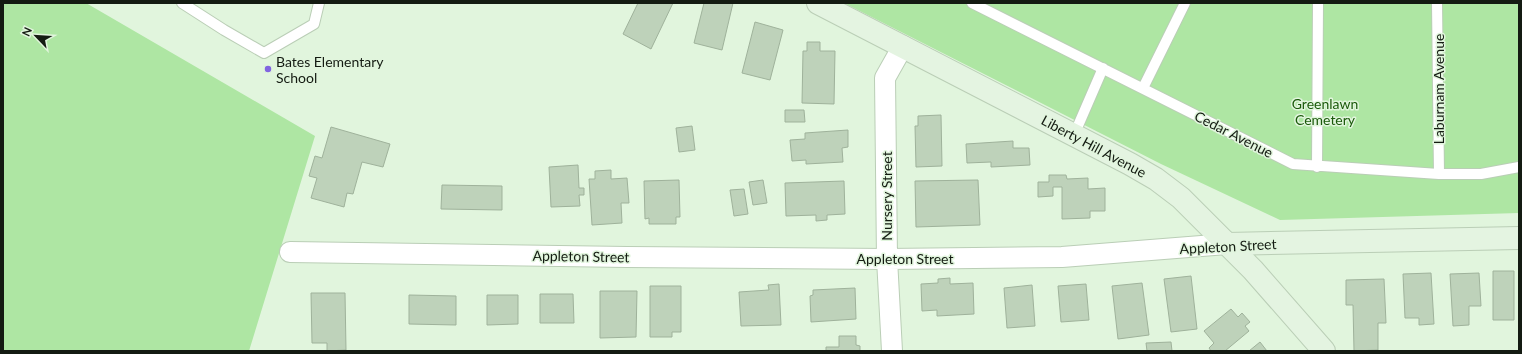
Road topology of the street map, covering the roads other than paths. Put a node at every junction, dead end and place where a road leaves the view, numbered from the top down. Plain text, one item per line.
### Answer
1 (182, 3) edge
2 (318, 3) edge
3 (818, 3) edge
4 (972, 3) edge
5 (1185, 3) edge
6 (1318, 3) edge
7 (1437, 3) edge
8 (903, 46) junction
9 (1103, 68) junction
10 (1143, 88) junction
11 (1074, 135) junction
12 (1317, 167) junction
13 (1519, 167) edge
14 (1439, 174) junction
15 (1519, 238) edge
16 (1227, 244) junction
17 (290, 252) dead end
18 (887, 259) junction
19 (892, 351) edge
20 (1324, 351) edge

1 - 2 lane
3 - 8 main road, Liberty Hill Avenue
4 - 9 lane, Cedar Avenue
5 - 10 lane
6 - 12 lane
7 - 14 lane, Laburnam Avenue
8 - 11 main road, Liberty Hill Avenue
8 - 18 street, Nursery Street
9 - 10 lane, Cedar Avenue
9 - 11 lane
10 - 12 lane, Cedar Avenue
11 - 16 main road, Liberty Hill Avenue
12 - 14 lane, Cedar Avenue
13 - 14 lane, Cedar Avenue
15 - 16 main road, Appleton Street
16 - 18 street, Appleton Street
16 - 20 main road, Liberty Hill Avenue
17 - 18 street, Appleton Street
18 - 19 street, Nursery Street

